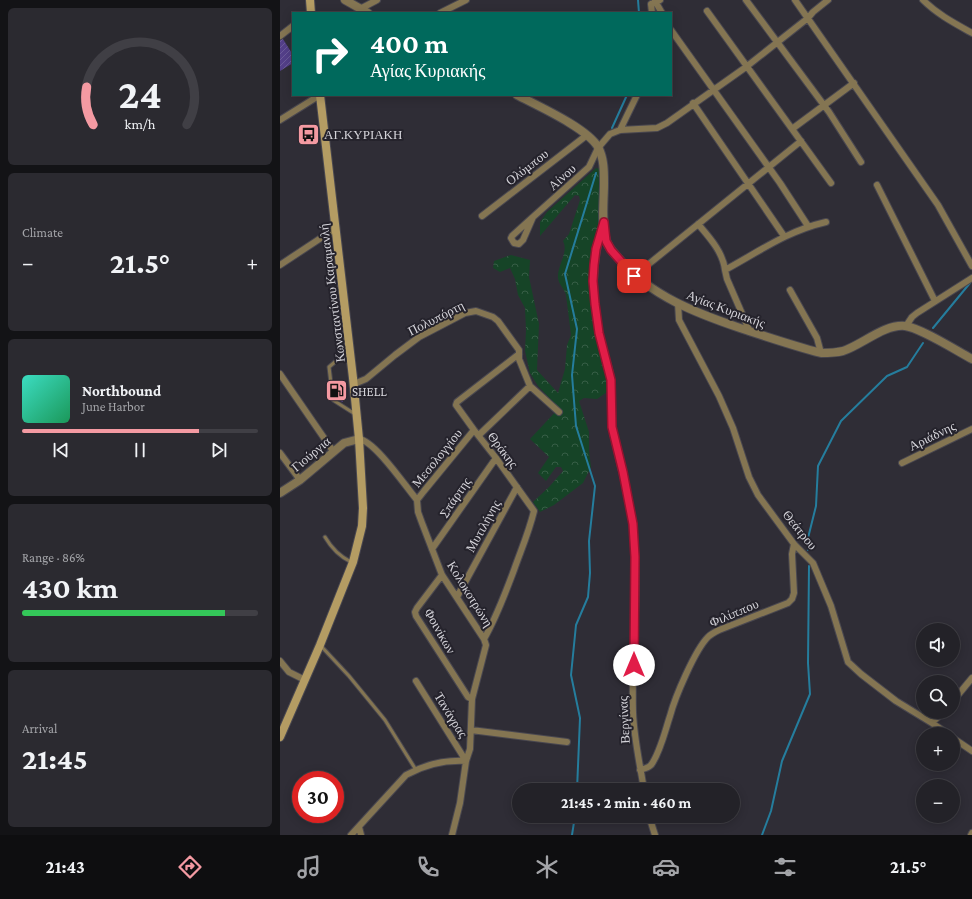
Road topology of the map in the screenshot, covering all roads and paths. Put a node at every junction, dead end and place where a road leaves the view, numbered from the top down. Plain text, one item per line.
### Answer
1 (310, 0) edge
2 (345, 0) edge
3 (377, 0) edge
4 (466, 0) edge
5 (746, 0) edge
6 (795, 0) edge
7 (828, 0) edge
8 (923, 0) edge
9 (658, 1) edge
10 (360, 9) junction
11 (707, 11) dead end
12 (311, 12) edge
13 (366, 12) edge
14 (442, 12) edge
15 (652, 12) edge
16 (662, 12) edge
17 (808, 18) junction
18 (292, 27) edge
19 (672, 31) edge
20 (972, 33) edge
21 (280, 36) edge
22 (777, 43) junction
23 (746, 66) junction
24 (854, 83) junction
25 (713, 90) junction
26 (318, 96) edge
27 (320, 96) edge
28 (519, 96) edge
29 (637, 96) edge
30 (693, 103) junction
31 (824, 106) junction
32 (280, 120) edge
33 (792, 129) junction
34 (620, 130) junction
35 (587, 135) junction
36 (801, 141) junction
37 (598, 148) junction
38 (861, 162) dead end
39 (768, 167) junction
40 (831, 183) dead end
41 (748, 184) junction
42 (877, 185) dead end
43 (482, 216) dead end
44 (533, 217) dead end
45 (604, 222) junction
46 (826, 222) dead end
47 (698, 224) junction
48 (808, 226) junction
49 (336, 228) junction
50 (784, 236) junction
51 (280, 265) edge
52 (972, 266) edge
53 (725, 270) junction
54 (634, 276) junction
55 (972, 278) edge
56 (790, 290) dead end
57 (935, 301) junction
58 (678, 303) junction
59 (906, 326) junction
60 (750, 332) junction
61 (350, 349) junction
62 (821, 353) junction
63 (518, 354) junction
64 (972, 359) edge
65 (280, 374) edge
66 (354, 384) junction
67 (530, 386) junction
68 (559, 412) dead end
69 (357, 416) junction
70 (972, 429) edge
71 (474, 430) junction
72 (479, 435) junction
73 (360, 439) junction
74 (333, 451) junction
75 (280, 453) edge
76 (496, 458) junction
77 (902, 463) dead end
78 (300, 480) junction
79 (518, 487) junction
80 (280, 493) edge
81 (418, 500) junction
82 (325, 537) dead end
83 (794, 544) junction
84 (432, 549) junction
85 (353, 562) junction
86 (442, 575) junction
87 (457, 597) junction
88 (484, 639) junction
89 (320, 645) junction
90 (280, 661) edge
91 (972, 678) edge
92 (305, 680) junction
93 (416, 682) dead end
94 (960, 693) edge
95 (472, 699) junction
96 (936, 719) edge
97 (932, 723) junction
98 (938, 727) edge
99 (471, 730) junction
100 (280, 737) edge
101 (568, 742) dead end
102 (960, 743) edge
103 (972, 751) edge
104 (466, 761) junction
105 (416, 770) junction
106 (640, 770) junction
107 (643, 783) edge
108 (651, 823) edge
109 (359, 827) junction
110 (351, 835) edge
111 (361, 835) edge
112 (452, 835) edge
113 (655, 835) edge

1 - 12 main road
2 - 10 street
3 - 10 street
4 - 14 street
5 - 22 street
6 - 17 street
7 - 17 street
8 - 20 street
9 - 15 street
9 - 16 street
10 - 13 street
11 - 23 street
17 - 22 street
17 - 24 street
18 - 21 street
19 - 25 street
22 - 23 street
22 - 31 street
23 - 25 street
23 - 33 street
24 - 31 street
24 - 52 street
25 - 30 street
25 - 39 street
26 - 32 street
27 - 49 main road, Κωνσταντίνου Καραμανλή
28 - 35 street, Αγίας Κυριακής
29 - 34 street
30 - 34 street
30 - 41 street
31 - 33 street
31 - 38 street
33 - 36 street
34 - 37 street, Αίνου
35 - 37 street, Αγίας Κυριακής
35 - 43 street, Ολύμπου
36 - 39 street
36 - 40 street
37 - 44 street, Αίνου
37 - 45 street, Αγίας Κυριακής
39 - 41 street
39 - 48 street
41 - 47 street
41 - 50 street
42 - 57 street
45 - 54 street, Αγίας Κυριακής
45 - 106 street, Βεργίνας
46 - 48 street
47 - 53 street
47 - 54 street
48 - 50 street
49 - 51 street
49 - 61 main road, Κωνσταντίνου Καραμανλή
50 - 53 street
53 - 60 street
54 - 58 street, Αγίας Κυριακής
55 - 57 street
56 - 62 street
57 - 59 street
58 - 60 street, Αγίας Κυριακής
58 - 83 street, Θεάτρου
59 - 62 street, Αγίας Κυριακής
59 - 64 street
60 - 62 street, Αγίας Κυριακής
61 - 66 main road, Κωνσταντίνου Καραμανλή
61 - 69 lane
63 - 66 street, Πολυπόρτη
63 - 67 street, Πολυπόρτη
63 - 71 street, Θράκης
65 - 74 street
66 - 69 main road, Κωνσταντίνου Καραμανλή
67 - 68 street, Πολυπόρτη
67 - 72 street
69 - 73 main road, Κωνσταντίνου Καραμανλή
70 - 77 street, Αριάδνης
71 - 72 street, Θράκης
71 - 81 street, Μεσολογγίου
72 - 76 street, Θράκης
73 - 74 street, Γιούργια
73 - 81 street
73 - 85 main road, Κωνσταντίνου Καραμανλή
74 - 78 street, Γιούργια
75 - 78 street
76 - 79 street, Θράκης
76 - 84 street, Σπάρτης
78 - 80 street, Γιούργια
79 - 87 street, Μυτιλήνης
79 - 88 street, Θράκης
81 - 84 street, Κολοκοτρώνη
82 - 85 lane
83 - 97 street, Θεάτρου
83 - 106 street, Φιλίππου
84 - 86 street, Κολοκοτρώνη
85 - 89 main road, Κωνσταντίνου Καραμανλή
86 - 87 street, Κολοκοτρώνη
86 - 95 street, Φοινίκων
87 - 88 street, Κολοκοτρώνη
88 - 95 street, Κολοκοτρώνη
89 - 92 main road, Κωνσταντίνου Καραμανλή
89 - 105 lane
90 - 92 street
91 - 94 street
92 - 100 main road, Κωνσταντίνου Καραμανλή
93 - 104 street, Τανάγρας
95 - 99 street, Κολοκοτρώνη
96 - 97 street
97 - 98 street, Θεάτρου
99 - 101 street
99 - 104 street, Κολοκοτρώνη
102 - 103 street
104 - 105 street
104 - 112 street, Κολοκοτρώνη
105 - 109 street
106 - 107 street, Βεργίνας
108 - 113 street
109 - 110 street
109 - 111 street

